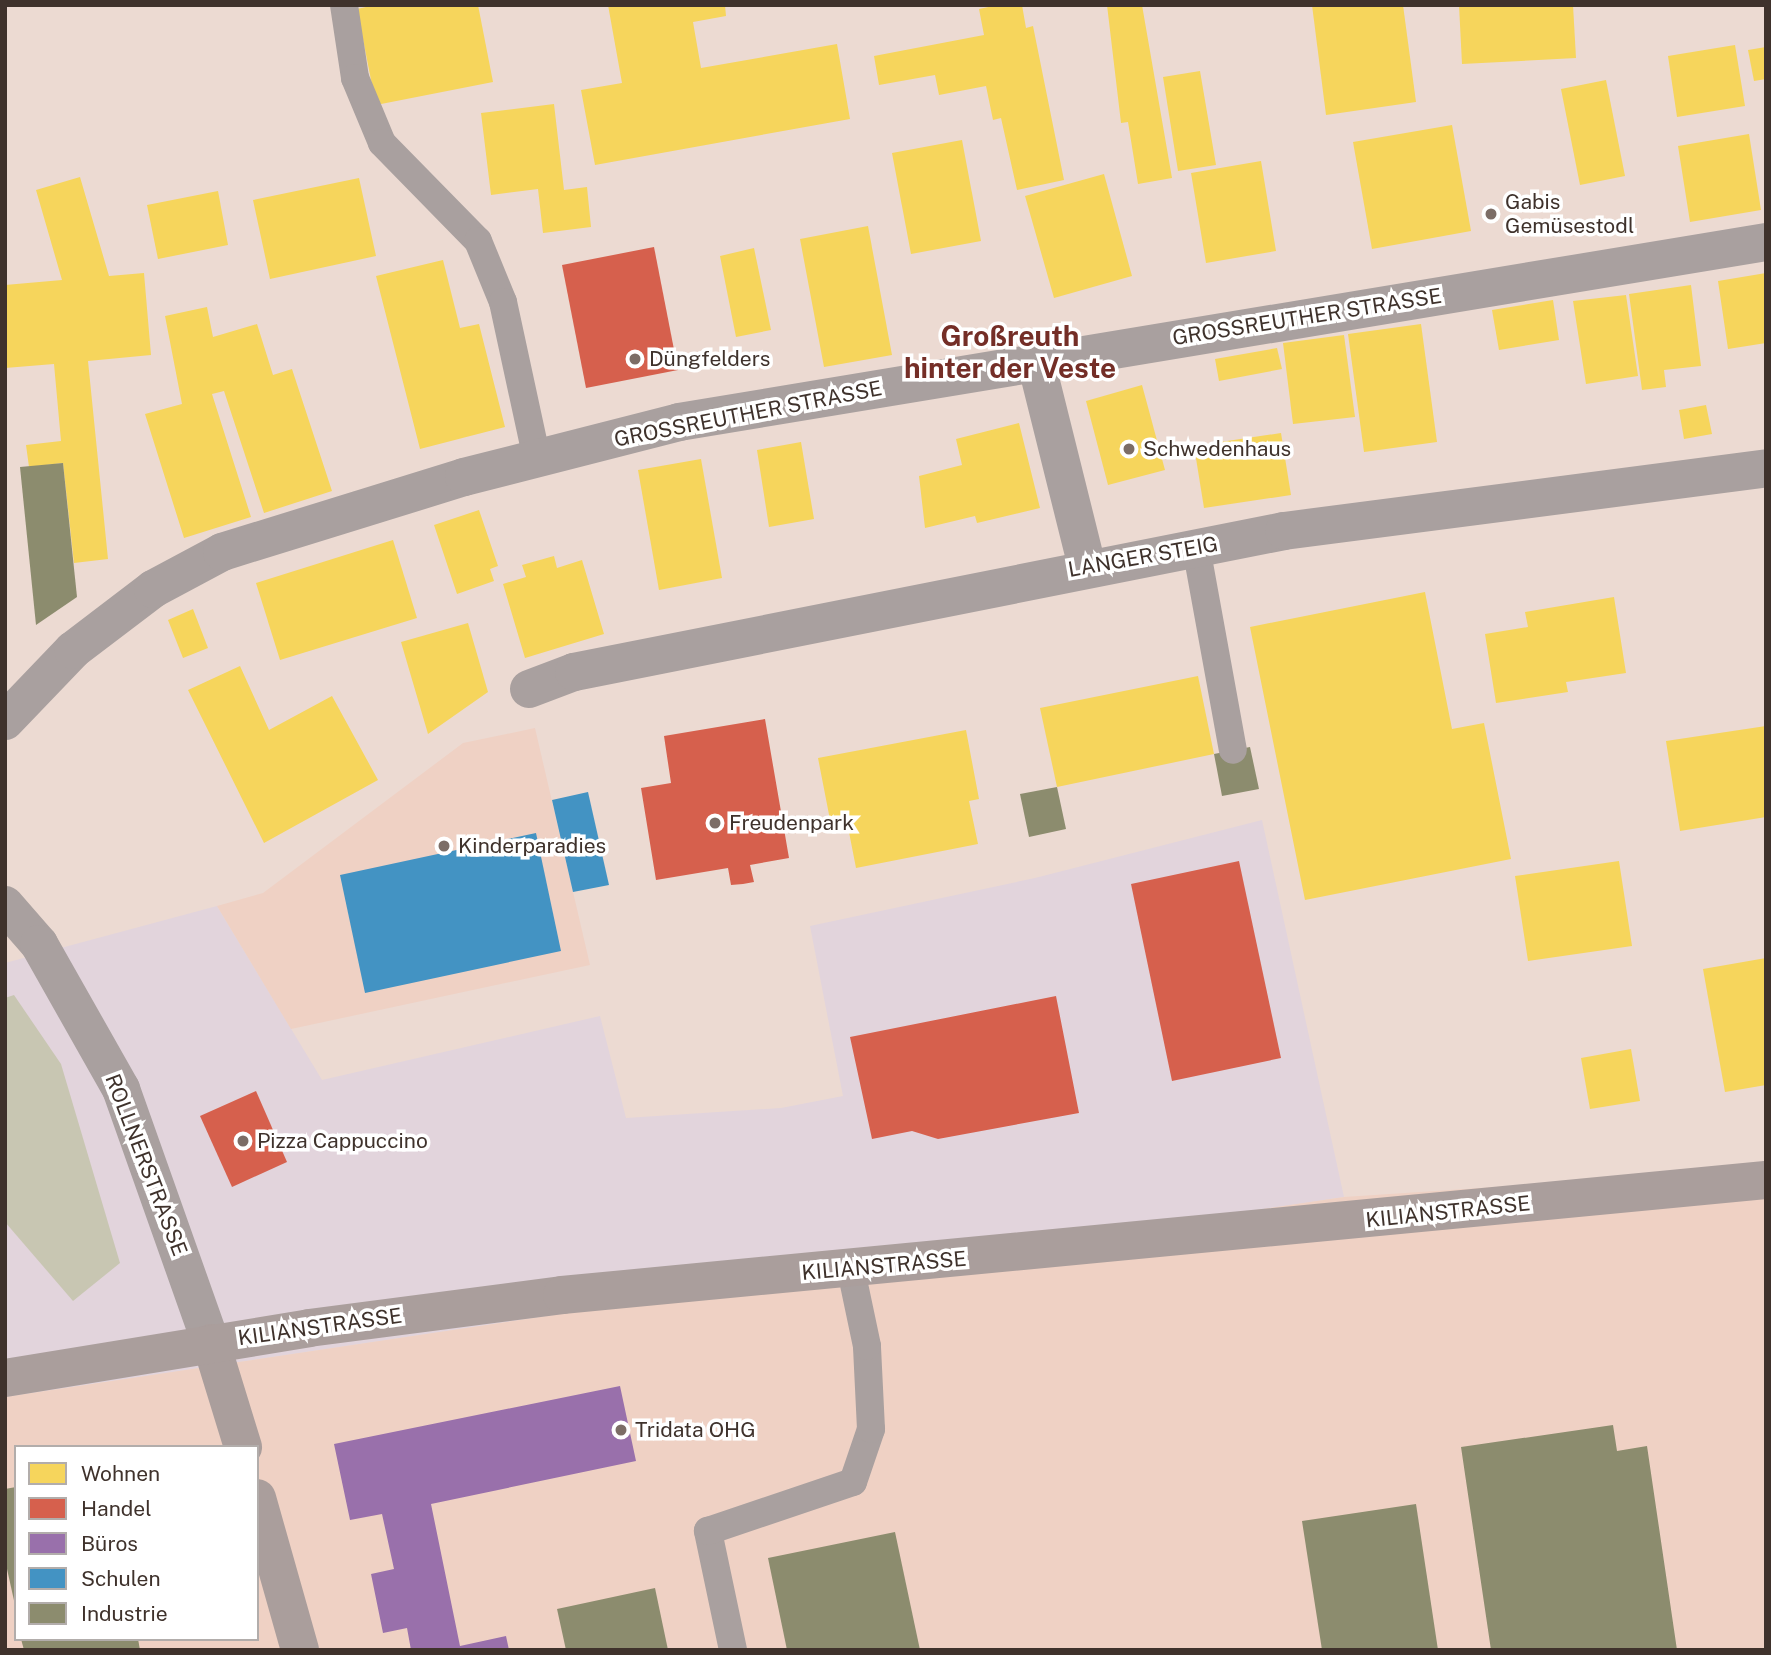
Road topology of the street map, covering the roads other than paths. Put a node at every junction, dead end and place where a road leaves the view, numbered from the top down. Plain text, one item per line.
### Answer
1 (344, 5) edge
2 (1766, 242) edge
3 (1036, 362) junction
4 (537, 459) junction
5 (1766, 468) edge
6 (1196, 547) junction
7 (1087, 566) junction
8 (529, 689) dead end
9 (5, 721) edge
10 (1233, 750) dead end
11 (5, 905) edge
12 (1766, 1180) edge
13 (850, 1270) junction
14 (211, 1343) junction
15 (5, 1378) edge
16 (242, 1445) edge
17 (259, 1505) edge
18 (300, 1650) edge
19 (733, 1650) edge

1 - 4 lane
2 - 3 street, GROSSREUTHER STRASSE
3 - 4 street, GROSSREUTHER STRASSE
3 - 7 street
4 - 9 street, GROSSREUTHER STRASSE
5 - 6 street, LANGER STEIG
6 - 7 street, LANGER STEIG
6 - 10 lane
7 - 8 street, LANGER STEIG
11 - 14 street, ROLLNERSTRASSE
12 - 13 main road, KILIANSTRASSE
13 - 14 main road, KILIANSTRASSE
13 - 19 lane
14 - 15 main road, KILIANSTRASSE
14 - 16 main road, ROLLNERSTRASSE
17 - 18 main road

